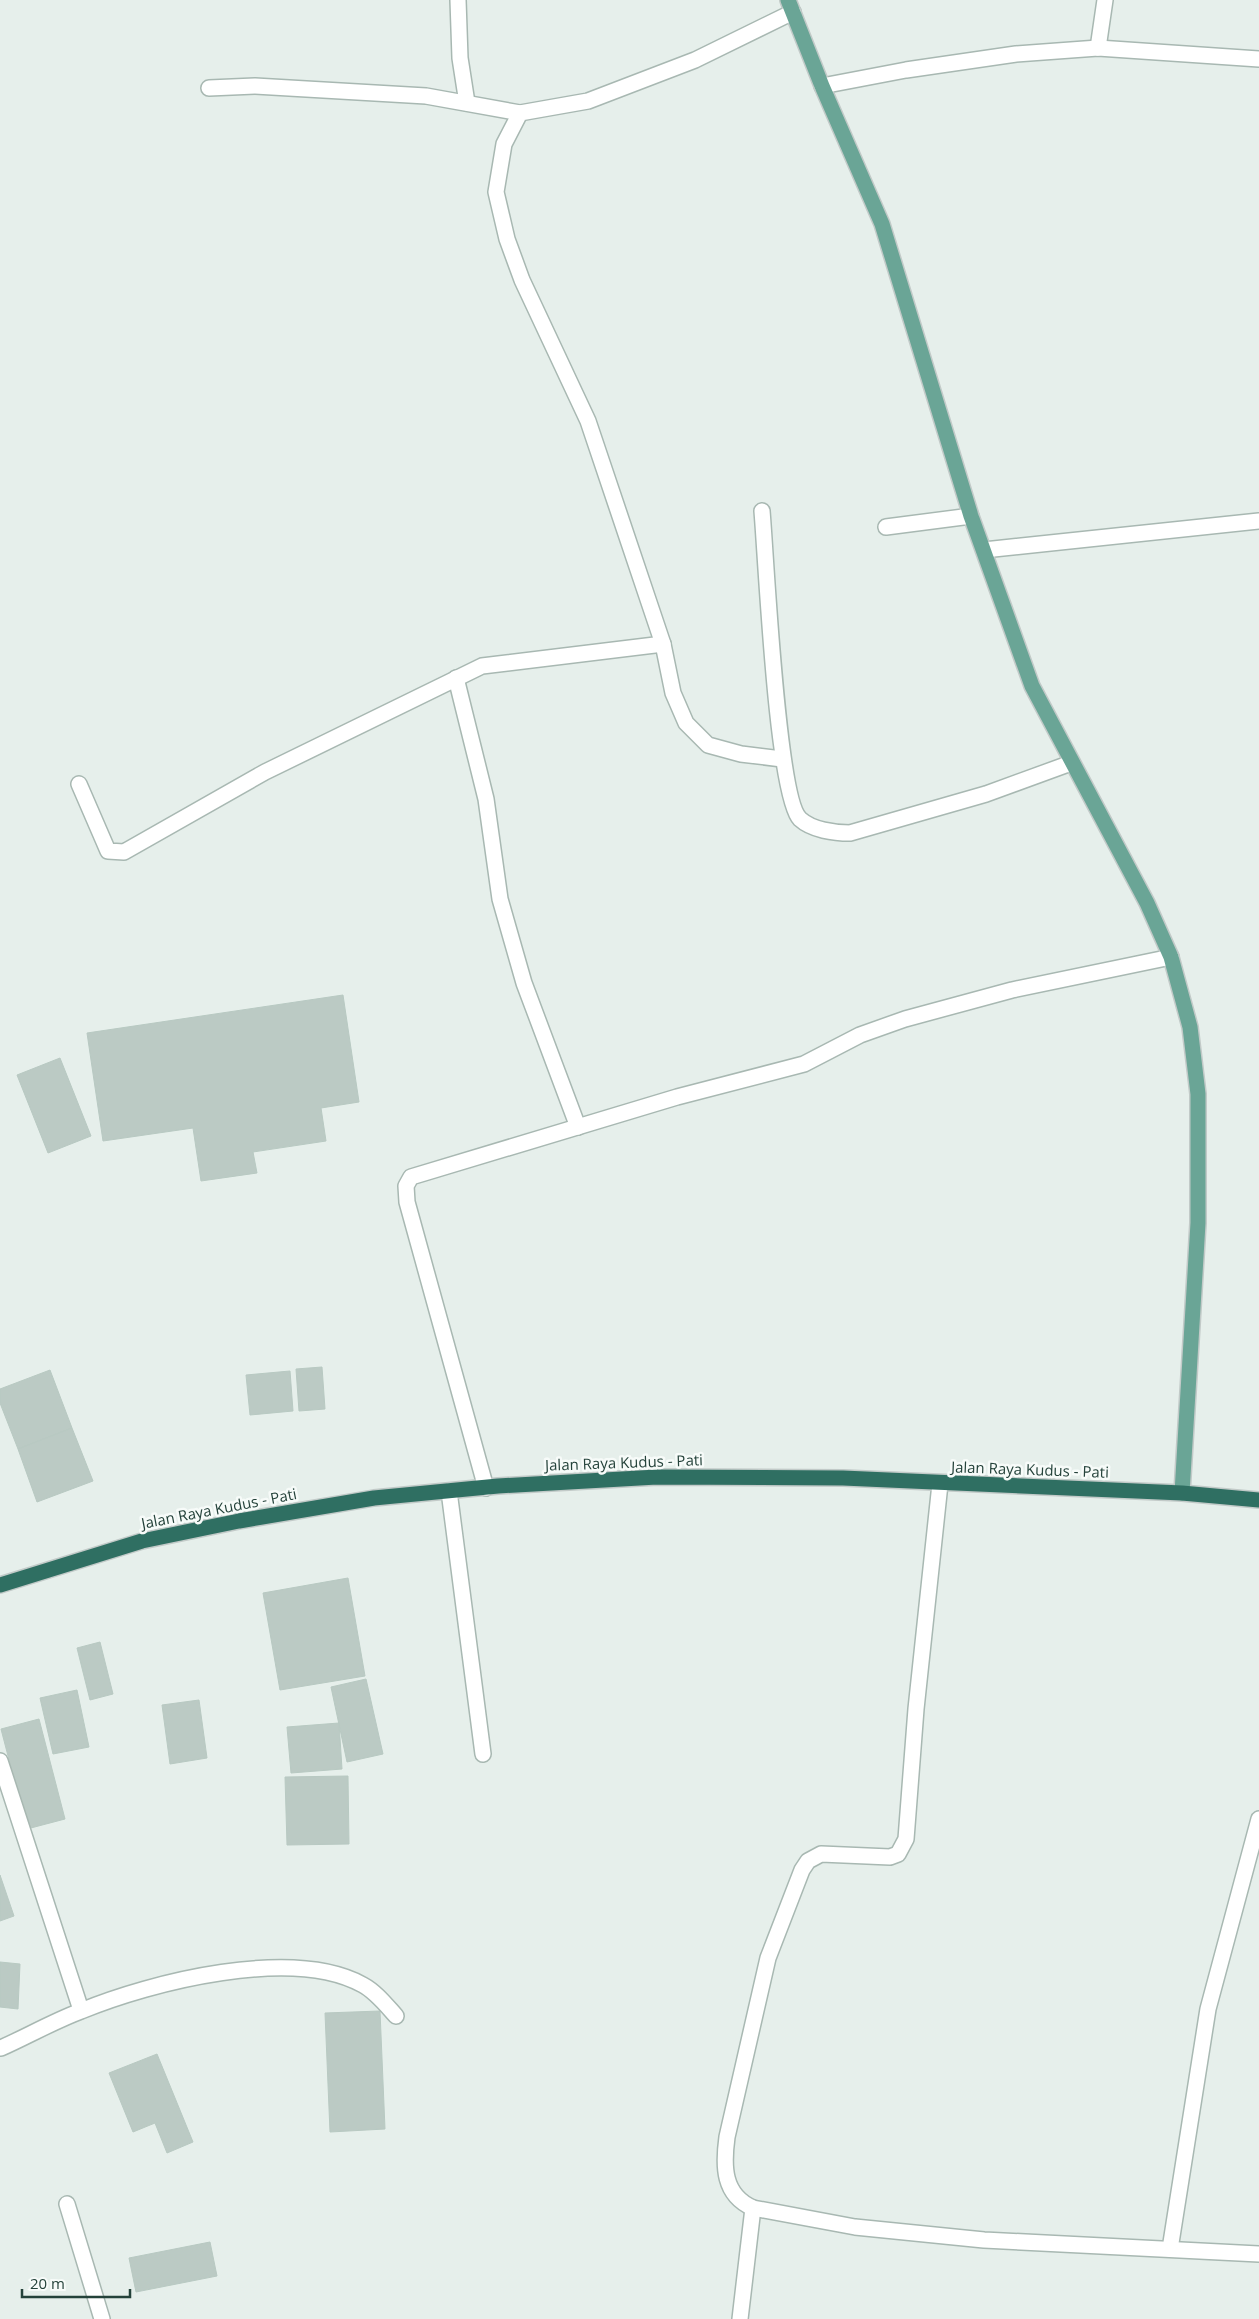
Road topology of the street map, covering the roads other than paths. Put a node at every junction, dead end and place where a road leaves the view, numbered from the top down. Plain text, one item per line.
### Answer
1 (458, 0) edge
2 (1105, 0) edge
3 (791, 6) edge
4 (1098, 48) junction
5 (1259, 59) edge
6 (822, 86) junction
7 (209, 88) dead end
8 (467, 103) junction
9 (520, 113) junction
10 (762, 511) dead end
11 (971, 516) junction
12 (1259, 521) edge
13 (886, 527) dead end
14 (984, 550) junction
15 (663, 644) junction
16 (456, 678) junction
17 (782, 759) junction
18 (1071, 763) junction
19 (80, 784) dead end
20 (1171, 957) junction
21 (578, 1127) junction
22 (940, 1484) junction
23 (486, 1488) junction
24 (449, 1491) junction
25 (1182, 1493) junction
26 (1259, 1500) edge
27 (0, 1585) edge
28 (483, 1754) dead end
29 (0, 1761) edge
30 (1259, 1819) edge
31 (81, 2010) junction
32 (396, 2016) dead end
33 (1, 2048) dead end
34 (68, 2204) dead end
35 (753, 2208) junction
36 (1170, 2249) junction
37 (1259, 2254) edge
38 (102, 2319) edge
39 (740, 2319) edge

1 - 8 street
2 - 4 street
3 - 6 main road
3 - 9 street
4 - 5 street
4 - 6 street
6 - 11 main road
7 - 8 street
8 - 9 street
9 - 15 street
10 - 17 street
11 - 13 street
11 - 14 main road
12 - 14 street
14 - 18 main road
15 - 16 street
15 - 17 street
16 - 19 street
16 - 21 street
17 - 18 street
18 - 20 main road
20 - 21 street
20 - 25 main road
21 - 23 street
22 - 23 highway, Jalan Raya Kudus - Pati
22 - 25 highway, Jalan Raya Kudus - Pati
22 - 35 street
23 - 24 highway, Jalan Raya Kudus - Pati
24 - 27 highway, Jalan Raya Kudus - Pati
24 - 28 street
25 - 26 highway, Jalan Raya Kudus - Pati
29 - 31 street
30 - 36 street
31 - 32 street
31 - 33 street
34 - 38 street
35 - 36 street
35 - 39 street
36 - 37 street

